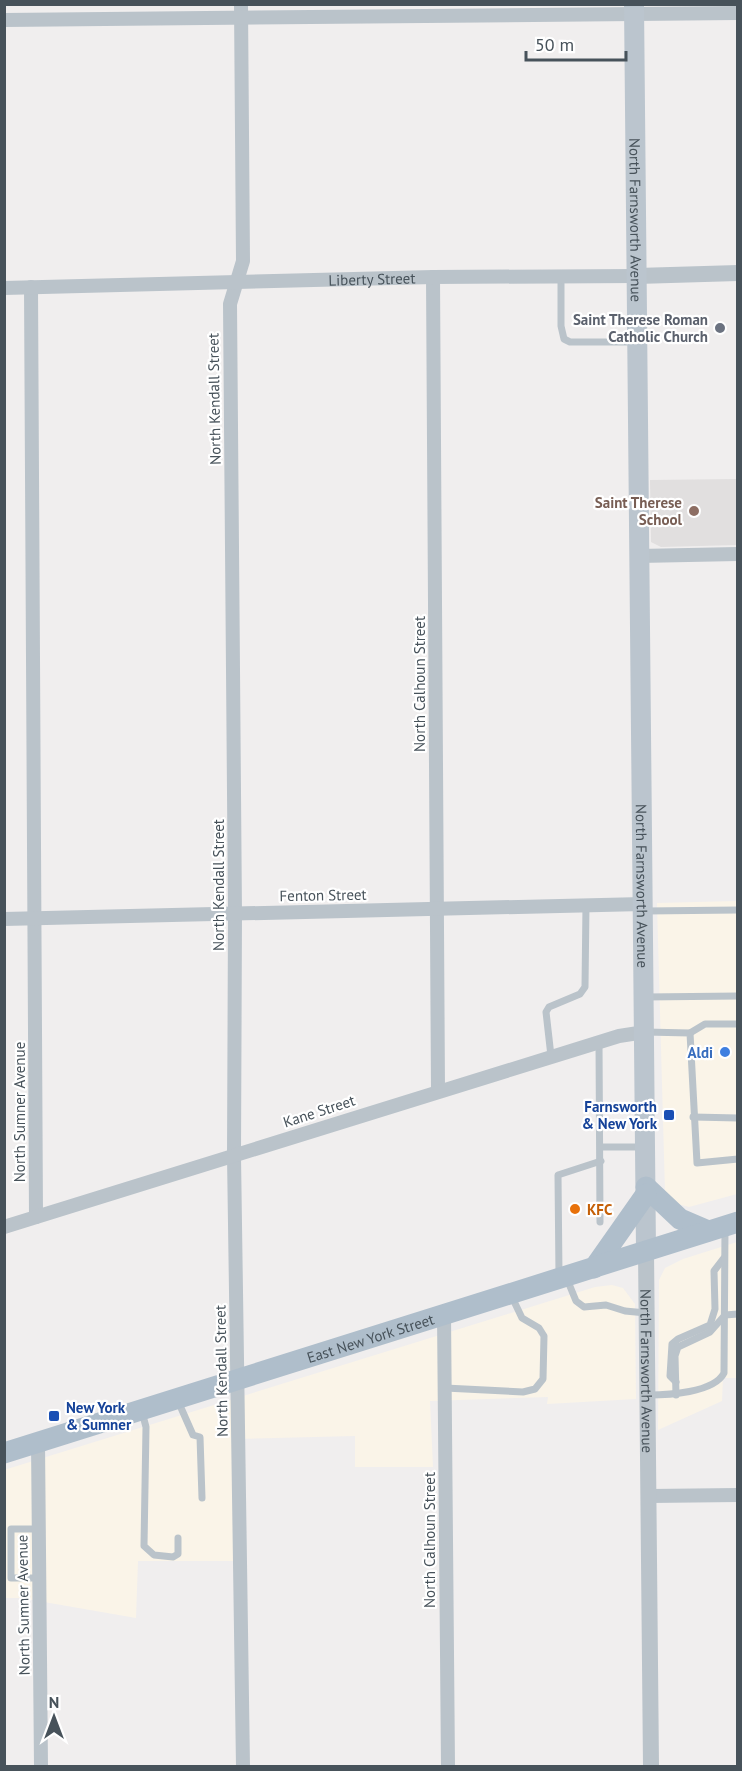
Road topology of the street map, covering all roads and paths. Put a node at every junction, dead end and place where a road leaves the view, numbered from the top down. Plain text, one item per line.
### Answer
1 (634, 10) edge
2 (241, 11) edge
3 (738, 13) edge
4 (4, 20) edge
5 (738, 273) edge
6 (561, 276) junction
7 (637, 276) junction
8 (433, 277) junction
9 (236, 283) junction
10 (31, 287) junction
11 (4, 288) edge
12 (637, 342) junction
13 (738, 554) edge
14 (639, 556) junction
15 (586, 905) junction
16 (643, 907) junction
17 (437, 909) junction
18 (738, 910) edge
19 (236, 914) junction
20 (34, 918) junction
21 (4, 919) edge
22 (738, 996) edge
23 (645, 997) junction
24 (738, 1024) edge
25 (645, 1032) junction
26 (690, 1033) junction
27 (599, 1042) junction
28 (551, 1056) junction
29 (438, 1090) junction
30 (693, 1118) junction
31 (738, 1118) edge
32 (601, 1147) junction
33 (646, 1147) junction
34 (234, 1156) junction
35 (738, 1159) edge
36 (601, 1161) junction
37 (646, 1190) junction
38 (36, 1217) junction
39 (600, 1222) dead end
40 (723, 1226) edge
41 (4, 1227) edge
42 (646, 1251) junction
43 (725, 1257) junction
44 (594, 1268) junction
45 (563, 1278) junction
46 (510, 1294) junction
47 (647, 1313) junction
48 (444, 1314) junction
49 (738, 1314) edge
50 (725, 1316) junction
51 (238, 1380) junction
52 (676, 1382) junction
53 (445, 1388) junction
54 (648, 1395) junction
55 (676, 1395) junction
56 (177, 1398) junction
57 (141, 1409) junction
58 (38, 1443) junction
59 (4, 1454) edge
60 (738, 1495) edge
61 (650, 1496) junction
62 (202, 1498) dead end
63 (38, 1529) junction
64 (178, 1538) dead end
65 (39, 1578) junction
66 (41, 1767) edge
67 (243, 1767) edge
68 (448, 1767) edge
69 (651, 1767) edge

1 - 2 street
1 - 3 street
1 - 7 main road, North Farnsworth Avenue
2 - 4 street
2 - 9 street, North Kendall Street
5 - 7 street, Liberty Street
6 - 7 street, Liberty Street
6 - 8 street, Liberty Street
6 - 12 lane
7 - 12 main road, North Farnsworth Avenue
8 - 9 street, Liberty Street
8 - 17 street, North Calhoun Street
9 - 10 street, Liberty Street
9 - 19 street, North Kendall Street
10 - 11 street, Liberty Street
10 - 20 street, North Sumner Avenue
12 - 14 main road, North Farnsworth Avenue
13 - 14 street
14 - 16 main road, North Farnsworth Avenue
15 - 16 street, Fenton Street
15 - 17 street, Fenton Street
15 - 28 lane
16 - 18 lane
16 - 23 main road, North Farnsworth Avenue
17 - 19 street, Fenton Street
17 - 29 street, North Calhoun Street
19 - 20 street, Fenton Street
19 - 34 street, North Kendall Street
20 - 21 street, Fenton Street
20 - 38 street, North Sumner Avenue
22 - 23 lane
23 - 25 main road, North Farnsworth Avenue
24 - 26 lane
25 - 26 lane
25 - 27 street, Kane Street
25 - 33 main road, North Farnsworth Avenue
26 - 30 lane
27 - 28 street, Kane Street
27 - 32 lane
28 - 29 street, Kane Street
29 - 34 street, Kane Street
30 - 31 lane
30 - 35 lane
32 - 33 lane
32 - 36 lane
33 - 37 main road, North Farnsworth Avenue
34 - 38 street, Kane Street
34 - 51 street, North Kendall Street
36 - 39 lane
36 - 45 lane
37 - 40 main road
37 - 42 main road, North Farnsworth Avenue
37 - 44 main road
38 - 41 street, Kane Street
40 - 42 main road, East New York Street
40 - 43 lane
42 - 44 main road, East New York Street
42 - 47 street, North Farnsworth Avenue
43 - 50 lane
43 - 52 lane
44 - 45 main road, East New York Street
45 - 46 main road, East New York Street
45 - 47 lane
46 - 48 main road, East New York Street
46 - 53 lane
47 - 54 street, North Farnsworth Avenue
48 - 51 main road, East New York Street
48 - 53 street, North Calhoun Street
49 - 50 lane
50 - 52 lane
50 - 55 lane
51 - 56 main road, East New York Street
51 - 67 street, North Kendall Street
52 - 55 lane
53 - 68 street, North Calhoun Street
54 - 55 lane
54 - 61 street, North Farnsworth Avenue
56 - 57 main road, East New York Street
56 - 62 lane
57 - 58 main road, East New York Street
57 - 64 lane
58 - 59 main road, East New York Street
58 - 63 street, North Sumner Avenue
60 - 61 street
61 - 69 street, North Farnsworth Avenue
63 - 65 street, North Sumner Avenue
63 - 65 lane
65 - 66 street, North Sumner Avenue

